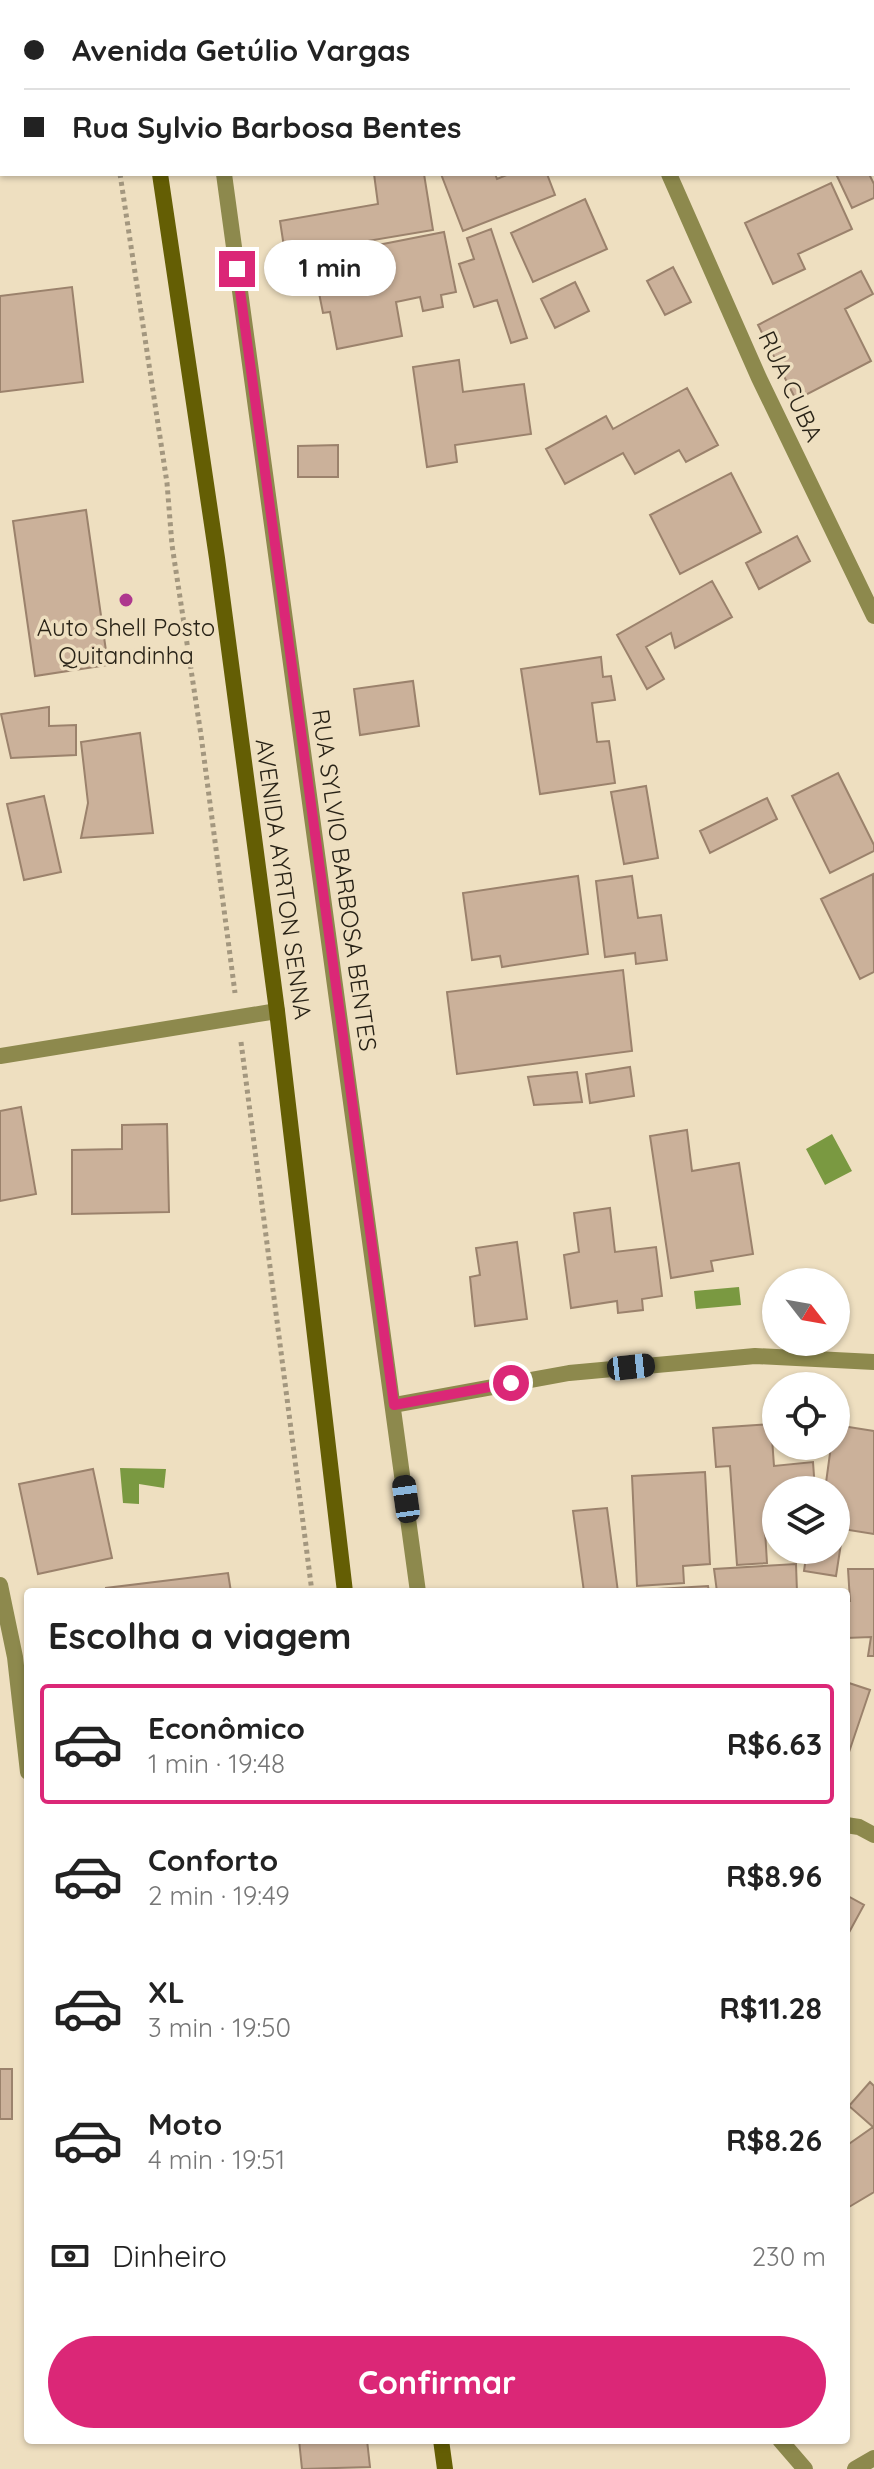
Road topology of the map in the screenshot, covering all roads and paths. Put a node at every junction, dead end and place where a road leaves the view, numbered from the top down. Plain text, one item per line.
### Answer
1 (120, 176) edge
2 (160, 176) edge
3 (224, 176) edge
4 (670, 176) edge
5 (874, 616) edge
6 (277, 1011) junction
7 (238, 1018) junction
8 (0, 1056) edge
9 (874, 1362) edge
10 (394, 1405) junction
11 (0, 1585) edge
12 (311, 1588) edge
13 (345, 1588) edge
14 (417, 1588) edge
15 (24, 1737) edge
16 (850, 1826) edge
17 (874, 1835) edge
18 (442, 2444) edge
19 (783, 2444) edge
20 (874, 2458) edge
21 (445, 2469) edge
22 (805, 2469) edge
23 (855, 2469) edge

1 - 7 path
2 - 6 main road, AVENIDA AYRTON SENNA
3 - 10 street, RUA SYLVIO BARBOSA BENTES
4 - 5 street, RUA CUBA
6 - 7 street
6 - 13 main road, AVENIDA AYRTON SENNA
7 - 8 street
7 - 12 path
9 - 10 street
10 - 14 street, RUA SYLVIO BARBOSA BENTES
11 - 15 street
16 - 17 street
18 - 21 main road
19 - 22 street
20 - 23 street

